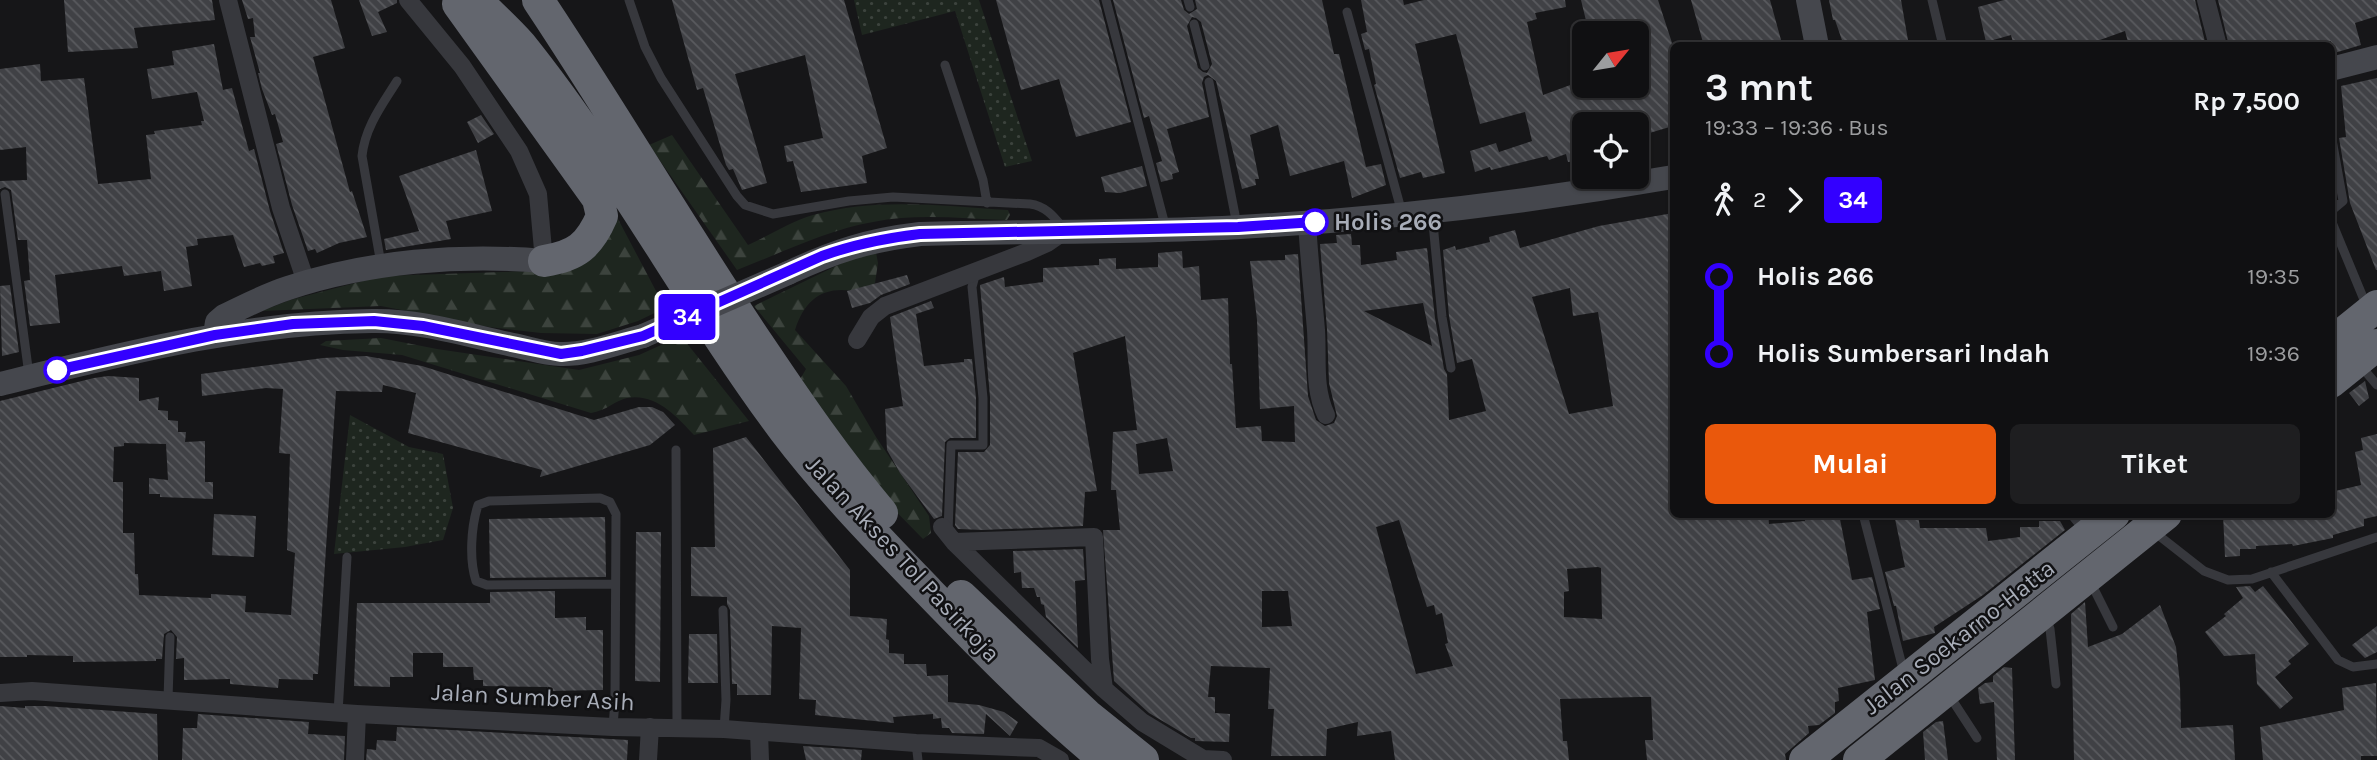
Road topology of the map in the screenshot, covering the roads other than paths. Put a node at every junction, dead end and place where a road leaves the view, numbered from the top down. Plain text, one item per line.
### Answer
1 (228, 0) edge
2 (408, 0) edge
3 (455, 0) edge
4 (476, 0) edge
5 (538, 0) edge
6 (629, 0) edge
7 (1106, 0) edge
8 (1808, 0) edge
9 (1933, 0) edge
10 (2206, 0) edge
11 (1347, 12) dead end
12 (1194, 24) dead end
13 (1816, 42) edge
14 (1942, 42) edge
15 (2216, 42) edge
16 (2377, 57) edge
17 (945, 65) dead end
18 (1205, 66) dead end
19 (2335, 68) edge
20 (397, 81) dead end
21 (1209, 82) dead end
22 (2335, 156) edge
23 (1670, 177) edge
24 (5, 194) dead end
25 (987, 203) junction
26 (2335, 208) edge
27 (1431, 211) junction
28 (1402, 214) junction
29 (1307, 222) junction
30 (1238, 227) junction
31 (2335, 228) edge
32 (1166, 229) junction
33 (1065, 230) junction
34 (544, 261) junction
35 (382, 267) junction
36 (976, 270) junction
37 (306, 282) junction
38 (2373, 309) edge
39 (215, 335) junction
40 (857, 340) dead end
41 (2335, 340) edge
42 (2370, 364) edge
43 (1451, 368) dead end
44 (29, 377) junction
45 (2335, 380) edge
46 (0, 384) edge
47 (1326, 415) dead end
48 (676, 450) dead end
49 (1864, 518) edge
50 (2102, 518) edge
51 (2157, 521) edge
52 (2080, 525) edge
53 (948, 534) junction
54 (2377, 537) edge
55 (347, 557) dead end
56 (2271, 572) junction
57 (2088, 576) junction
58 (615, 584) junction
59 (723, 610) dead end
60 (2044, 612) junction
61 (2113, 627) dead end
62 (170, 637) dead end
63 (2377, 664) edge
64 (1905, 678) junction
65 (2056, 684) dead end
66 (1104, 689) junction
67 (1946, 690) junction
68 (0, 693) edge
69 (169, 699) junction
70 (338, 712) junction
71 (357, 714) junction
72 (613, 727) junction
73 (650, 727) junction
74 (677, 727) junction
75 (724, 729) junction
76 (759, 732) junction
77 (1977, 738) dead end
78 (917, 751) edge
79 (1204, 759) edge
80 (355, 760) edge
81 (648, 760) edge
82 (760, 760) edge
83 (1060, 760) edge
84 (1105, 760) edge
85 (1143, 760) edge
86 (1223, 760) edge
87 (1805, 760) edge
88 (1859, 760) edge

1 - 37 street
2 - 34 street
3 - 34 highway
4 - 84 highway, Jalan Akses Tol Pasirkoja
5 - 85 highway, Jalan Akses Tol Pasirkoja
6 - 25 lane
7 - 32 lane
8 - 13 street
9 - 14 lane
10 - 15 street
11 - 28 lane
12 - 18 lane
16 - 19 street
17 - 25 lane
20 - 35 lane
21 - 30 lane
22 - 26 lane
23 - 27 street
24 - 44 lane
25 - 33 lane
27 - 28 street
27 - 43 lane
28 - 29 street
29 - 30 street
29 - 47 street
30 - 32 street
31 - 38 lane
32 - 33 street
33 - 36 street
33 - 39 street, bridge
34 - 35 street
35 - 37 street
36 - 40 street
36 - 53 lane
37 - 39 street
38 - 41 highway
39 - 44 street
42 - 45 highway
44 - 46 street
48 - 74 lane
49 - 64 lane
50 - 52 highway, Jalan Soekarno-Hatta
51 - 56 lane
51 - 57 highway, Jalan Soekarno-Hatta
52 - 64 highway, Jalan Soekarno-Hatta
53 - 66 street
53 - 66 street
54 - 56 lane
55 - 70 lane
56 - 63 lane
57 - 60 highway, Jalan Soekarno-Hatta
57 - 61 lane
58 - 58 lane
58 - 72 lane
59 - 75 lane
60 - 65 lane
60 - 67 highway, Jalan Soekarno-Hatta
62 - 69 lane
64 - 87 highway, Jalan Soekarno-Hatta
66 - 79 street
67 - 77 lane
67 - 88 highway, Jalan Soekarno-Hatta
68 - 69 street, Jalan Sumber Asih
69 - 70 street, Jalan Sumber Asih
70 - 71 street, Jalan Sumber Asih
71 - 72 street, Jalan Sumber Asih
71 - 80 street
72 - 73 street, Jalan Sumber Asih
73 - 74 street, Jalan Sumber Asih
73 - 81 street
74 - 75 street, Jalan Sumber Asih
75 - 76 street, Jalan Sumber Asih
76 - 78 street, Jalan Sumber Asih
76 - 82 street
78 - 83 street, Jalan Sumber Asih
79 - 86 street

